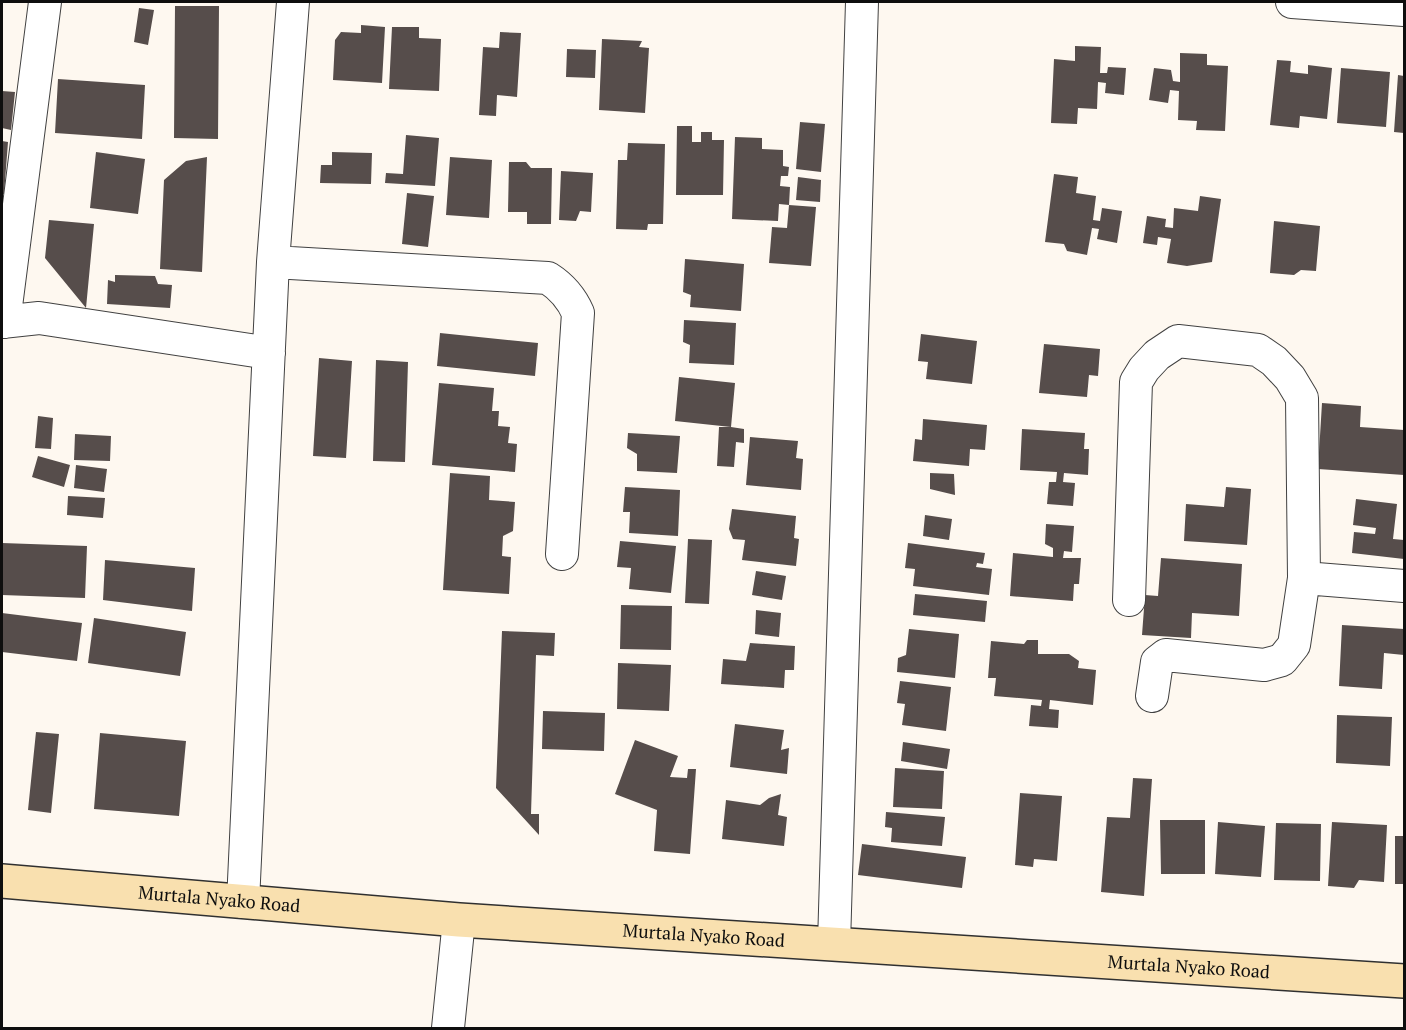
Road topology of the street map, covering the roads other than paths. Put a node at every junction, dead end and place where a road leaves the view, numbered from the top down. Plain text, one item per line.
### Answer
1 (45, 2) edge
2 (293, 2) edge
3 (862, 2) edge
4 (1292, 2) edge
5 (1404, 10) edge
6 (273, 262) junction
7 (3, 322) edge
8 (269, 353) junction
9 (562, 554) dead end
10 (1304, 578) junction
11 (1404, 586) edge
12 (1129, 600) dead end
13 (1152, 696) dead end
14 (2, 882) edge
15 (243, 902) junction
16 (459, 920) junction
17 (834, 944) junction
18 (1404, 981) edge
19 (448, 1029) edge

1 - 7 street
2 - 6 street
3 - 17 street
4 - 5 street
6 - 8 street
6 - 9 street
7 - 8 street
8 - 15 street
10 - 11 street
10 - 12 street
10 - 13 street
14 - 15 street, Murtala Nyako Road
15 - 16 street, Murtala Nyako Road
16 - 17 street, Murtala Nyako Road
16 - 19 street
17 - 18 street, Murtala Nyako Road

